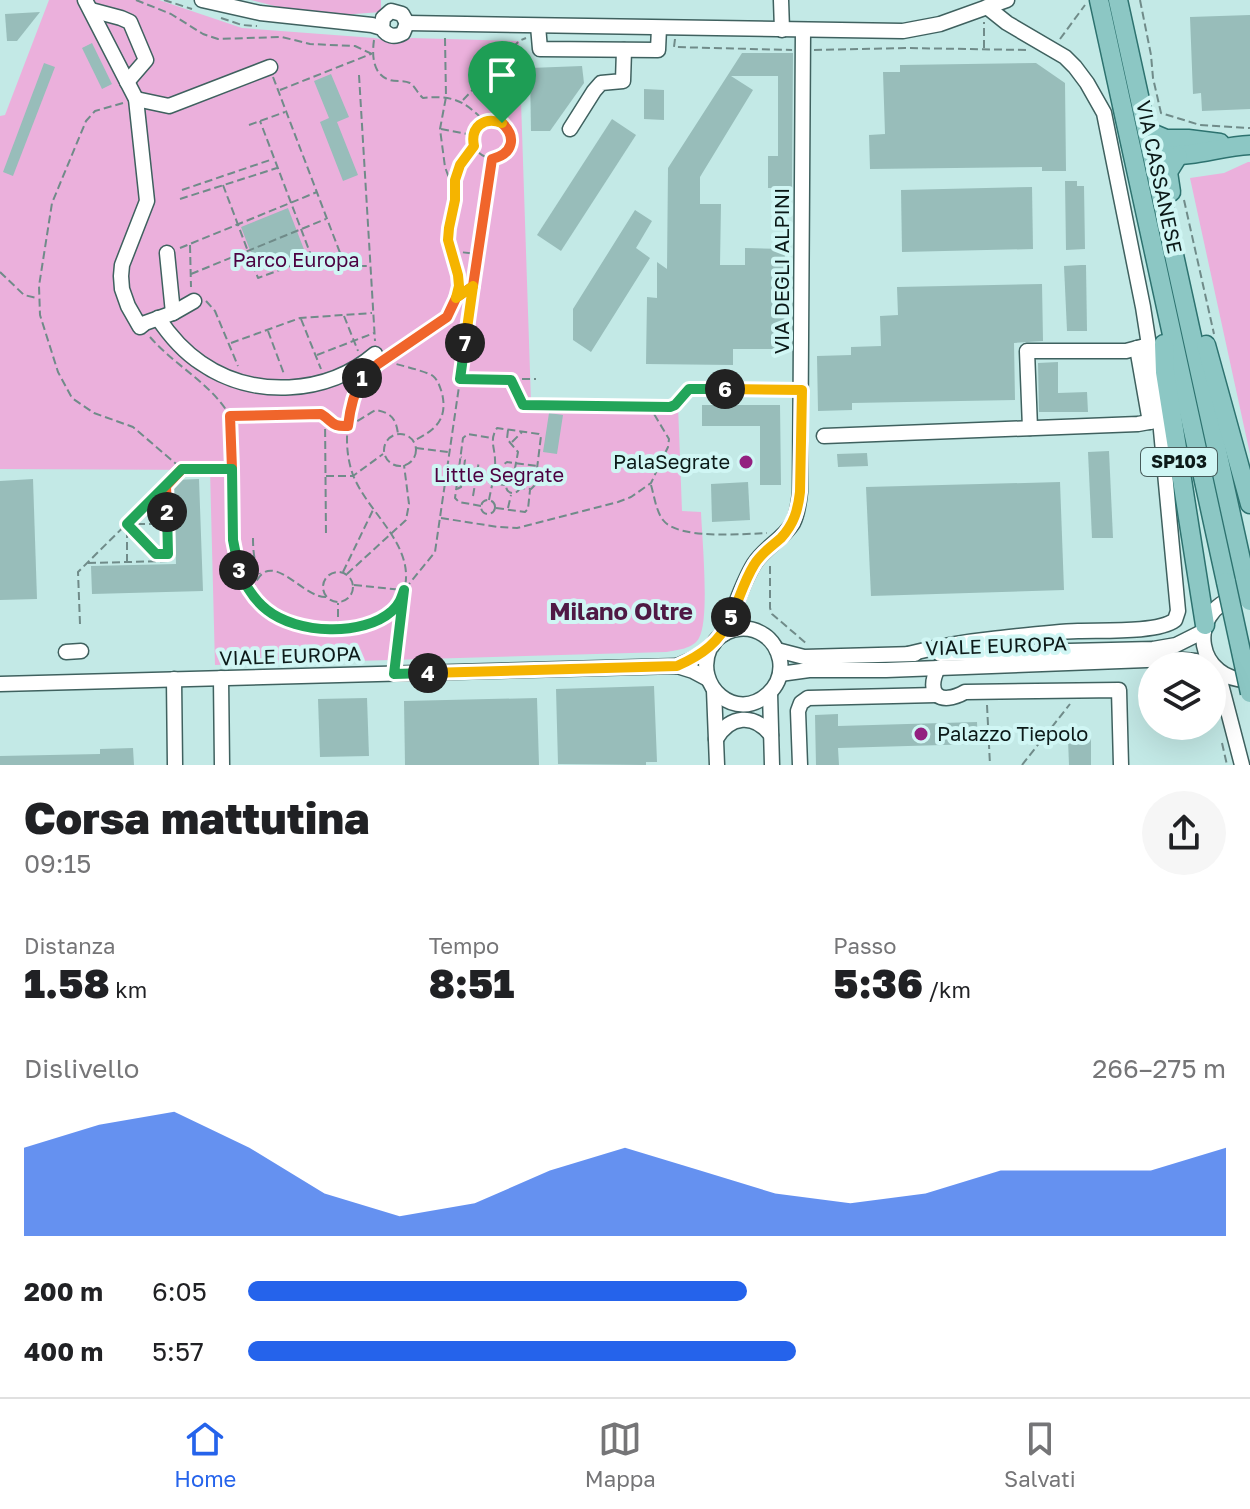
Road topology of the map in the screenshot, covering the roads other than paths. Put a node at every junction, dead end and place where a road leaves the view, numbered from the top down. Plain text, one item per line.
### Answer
1 (202, 0) edge
2 (781, 0) edge
3 (1007, 0) edge
4 (1111, 0) edge
5 (1118, 0) edge
6 (1091, 2) edge
7 (988, 4) edge
8 (88, 5) edge
9 (382, 19) edge
10 (407, 23) junction
11 (1124, 26) junction
12 (659, 28) junction
13 (539, 30) junction
14 (782, 30) junction
15 (803, 30) junction
16 (624, 50) junction
17 (270, 67) road end
18 (1115, 78) junction
19 (127, 82) junction
20 (136, 99) junction
21 (570, 129) dead end
22 (1154, 139) junction
23 (1231, 145) junction
24 (1250, 145) edge
25 (1178, 156) junction
26 (1136, 172) junction
27 (1172, 247) junction
28 (167, 253) road end
29 (1189, 270) junction
30 (1162, 298) junction
31 (194, 301) road end
32 (173, 313) junction
33 (158, 318) junction
34 (1143, 346) junction
35 (372, 365) road end
36 (1155, 421) junction
37 (1030, 428) junction
38 (824, 436) dead end
39 (1250, 504) edge
40 (1248, 591) edge
41 (1204, 628) junction
42 (724, 634) junction
43 (710, 648) junction
44 (777, 650) junction
45 (1206, 652) edge
46 (908, 654) junction
47 (1138, 660) edge
48 (677, 666) junction
49 (938, 668) junction
50 (780, 674) junction
51 (1226, 674) edge
52 (221, 678) junction
53 (174, 679) junction
54 (1250, 680) edge
55 (0, 684) edge
56 (711, 685) junction
57 (770, 693) junction
58 (1250, 693) edge
59 (936, 695) junction
60 (1226, 706) edge
61 (716, 739) junction
62 (771, 741) junction
63 (799, 745) junction
64 (175, 765) edge
65 (222, 765) edge
66 (717, 765) edge
67 (772, 765) edge
68 (800, 765) edge
69 (1121, 765) edge
70 (1240, 765) edge

1 - 9 street
2 - 14 street
3 - 7 street
4 - 11 main road
5 - 11 main road, VIA CASSANESE
6 - 18 main road, VIA CASSANESE
7 - 15 street
7 - 34 street
8 - 19 street
8 - 19 street
9 - 10 street
9 - 10 street
10 - 13 street
11 - 22 main road, VIA CASSANESE
12 - 13 street
12 - 14 street
12 - 16 street
13 - 16 street
14 - 15 street
15 - 42 street, VIA DEGLI ALPINI
16 - 21 street
17 - 20 street
18 - 22 main road
18 - 26 main road, VIA CASSANESE
19 - 20 street
20 - 33 street
22 - 23 main road
22 - 25 main road
22 - 26 main road
22 - 27 main road, VIA CASSANESE / SP103
23 - 24 main road
23 - 25 main road
25 - 29 main road
26 - 30 main road, VIA CASSANESE / SP103
27 - 29 main road
27 - 40 main road, VIA CASSANESE / SP103
28 - 32 street
29 - 39 main road
30 - 41 main road, SP103
30 - 58 main road, VIA CASSANESE / SP103, bridge
31 - 32 street
32 - 33 street
33 - 35 street
34 - 36 street
34 - 37 street
36 - 37 street
36 - 46 street
37 - 38 street
40 - 41 street
41 - 45 street
41 - 46 street, VIALE EUROPA
42 - 43 street, VIALE EUROPA
42 - 44 street, VIALE EUROPA
43 - 48 street, VIALE EUROPA
43 - 56 street
44 - 46 street, VIALE EUROPA
44 - 50 street
47 - 49 street, VIALE EUROPA
48 - 52 street, VIALE EUROPA
48 - 56 street, VIALE EUROPA
49 - 50 street, VIALE EUROPA
49 - 59 street
50 - 57 street
51 - 54 street, VIALE EUROPA
52 - 53 street, VIALE EUROPA
52 - 65 street
53 - 55 street, VIALE EUROPA
53 - 64 street
56 - 57 street, VIALE EUROPA
56 - 61 street
57 - 62 street
59 - 63 street
59 - 69 street
60 - 70 street
61 - 62 street
61 - 66 street
62 - 63 street
62 - 67 street
63 - 68 street

